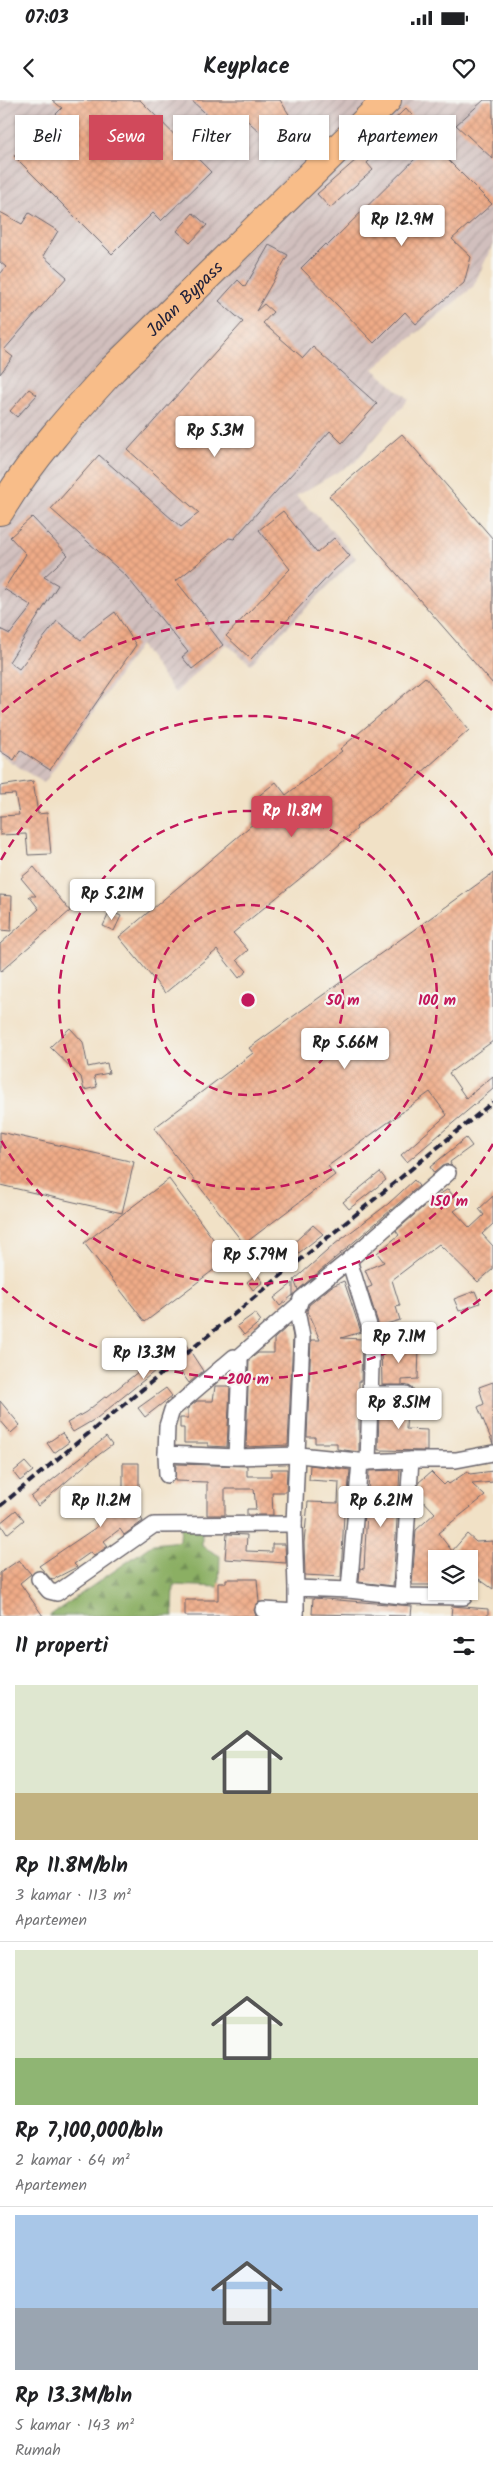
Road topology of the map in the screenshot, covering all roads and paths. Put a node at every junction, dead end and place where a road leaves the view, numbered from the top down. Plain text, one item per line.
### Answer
1 (363, 100) edge
2 (387, 100) edge
3 (0, 479) edge
4 (0, 511) edge
5 (448, 1173) dead end
6 (349, 1260) junction
7 (297, 1306) junction
8 (372, 1335) junction
9 (408, 1335) dead end
10 (238, 1358) junction
11 (372, 1394) junction
12 (406, 1394) dead end
13 (493, 1453) edge
14 (166, 1454) junction
15 (299, 1455) junction
16 (236, 1457) junction
17 (411, 1460) junction
18 (364, 1462) junction
19 (167, 1475) dead end
20 (294, 1524) junction
21 (39, 1579) dead end
22 (296, 1588) junction
23 (350, 1590) junction
24 (402, 1596) junction
25 (428, 1596) edge
26 (263, 1610) dead end
27 (296, 1614) edge

1 - 3 highway, Jalan Bypass
2 - 4 highway, Jalan Bypass
5 - 6 street
6 - 7 street
6 - 8 street
7 - 10 street
7 - 15 street
8 - 9 street
8 - 11 street
10 - 14 street
10 - 16 street
11 - 12 street
11 - 18 street
13 - 17 street
14 - 16 street
14 - 19 street
15 - 16 street
15 - 18 street
15 - 20 street
17 - 18 street
17 - 24 street
18 - 23 street
20 - 21 street
20 - 22 street
22 - 23 street
22 - 27 street
23 - 24 street
24 - 25 street
26 - 27 street

